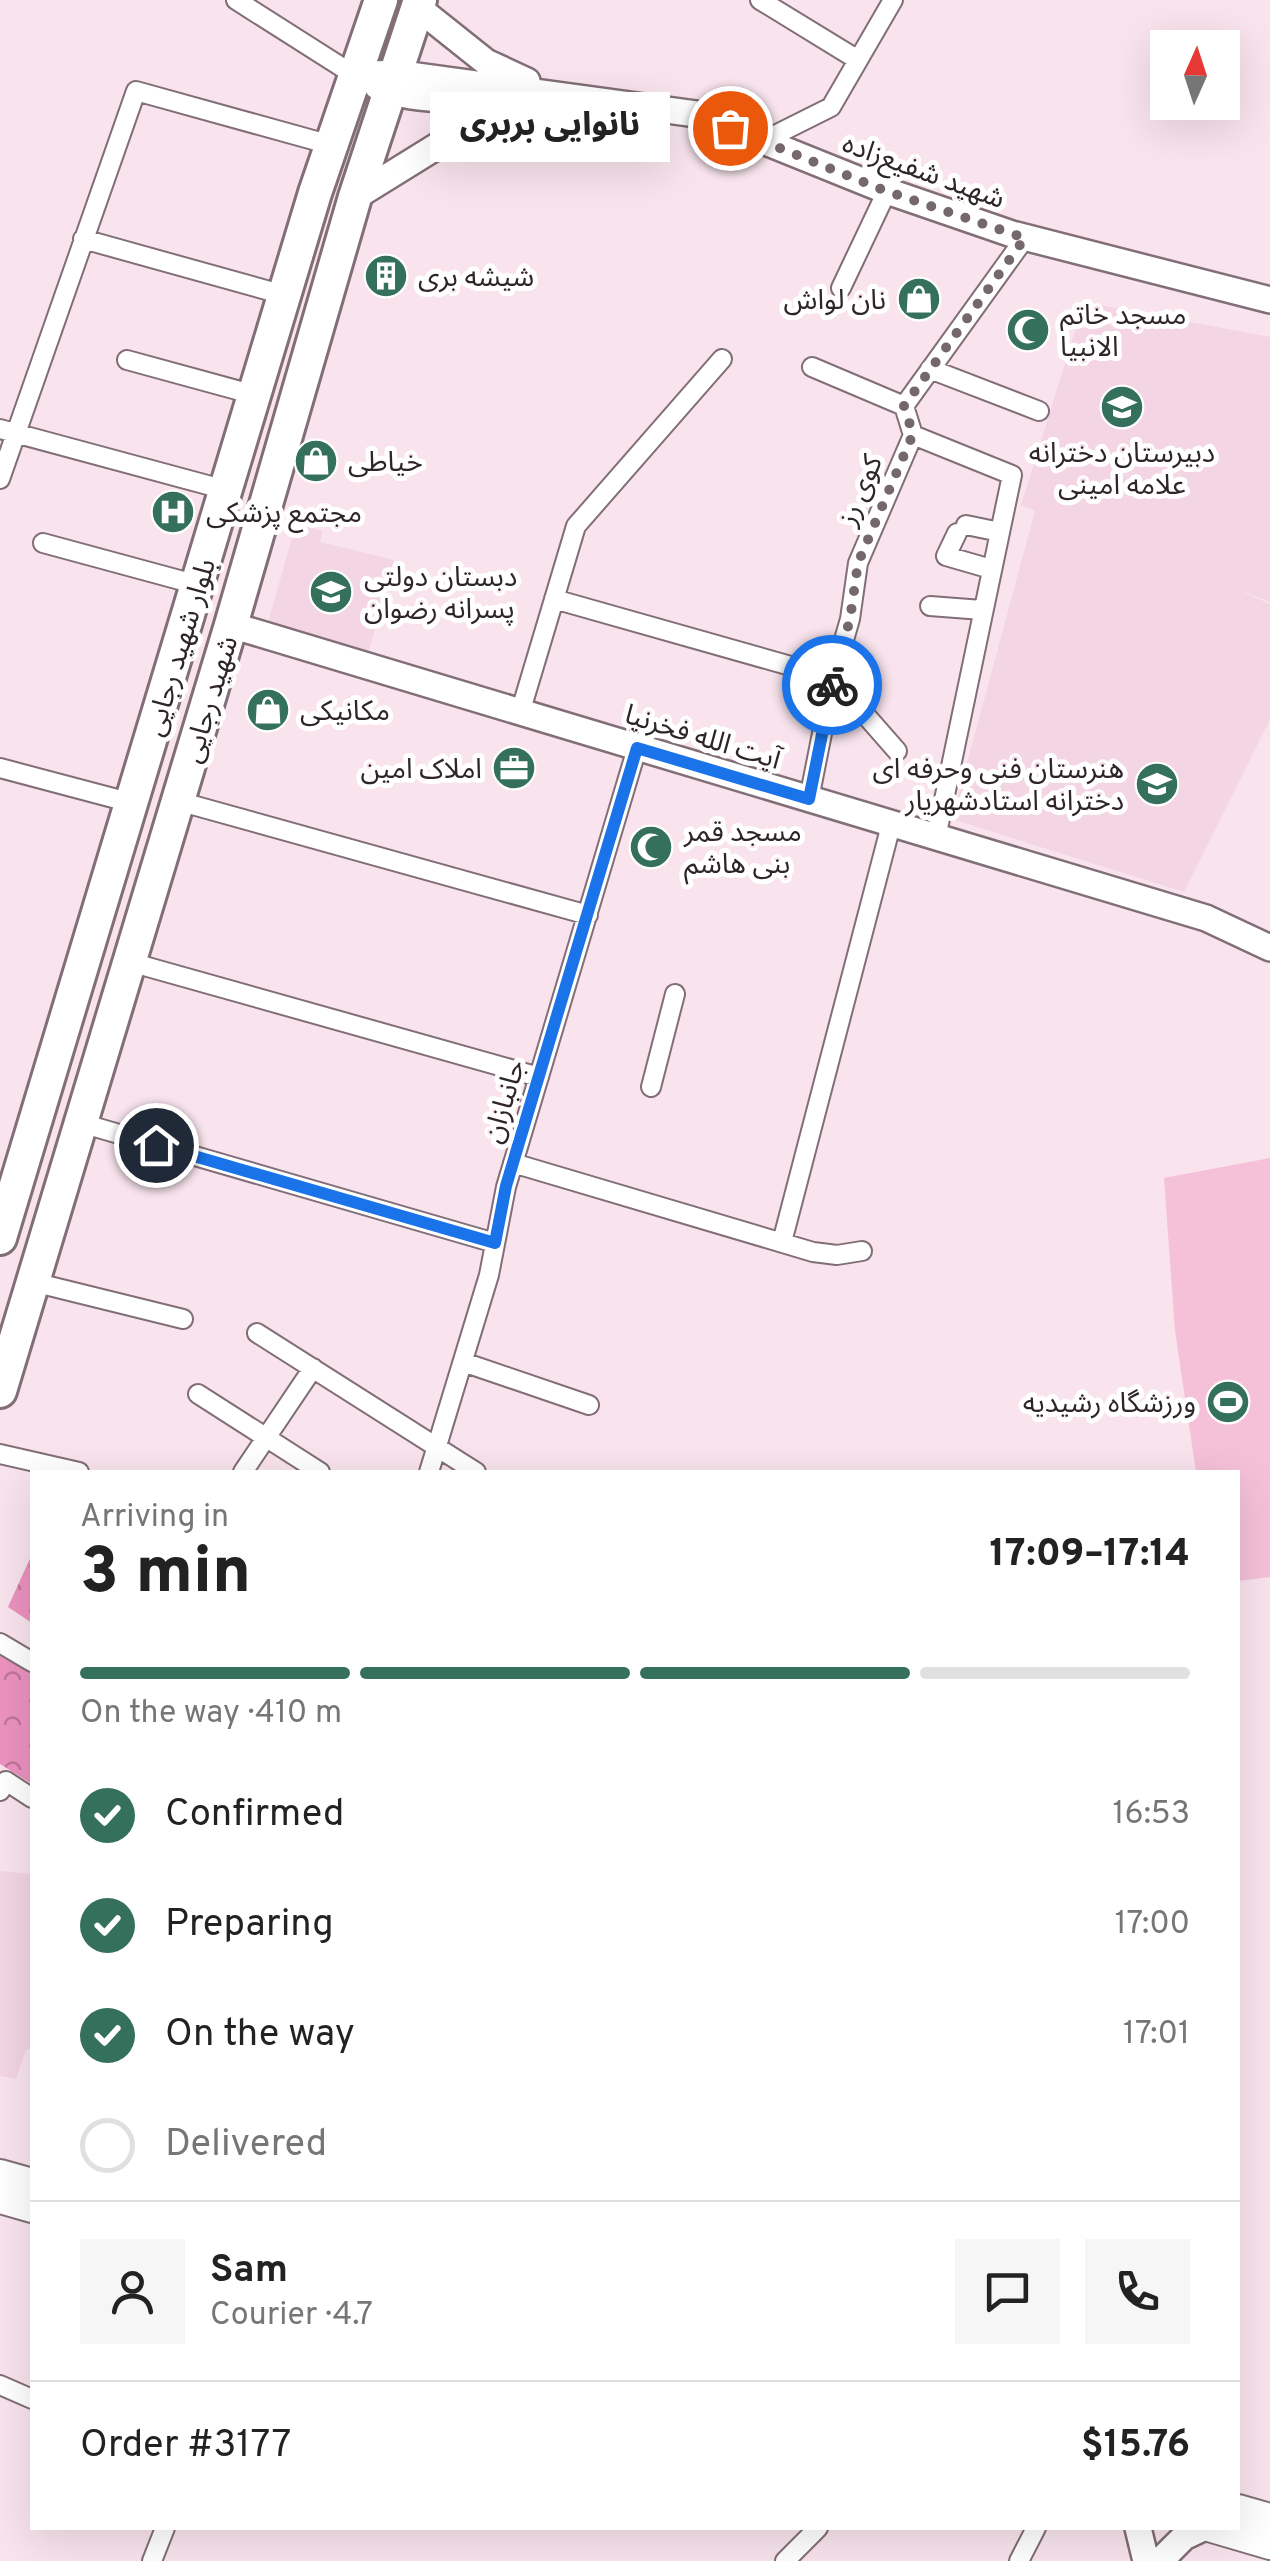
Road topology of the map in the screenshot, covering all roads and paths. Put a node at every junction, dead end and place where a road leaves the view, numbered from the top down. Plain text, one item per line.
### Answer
1 (236, 0) edge
2 (381, 0) edge
3 (760, 0) edge
4 (893, 0) edge
5 (418, 4) edge
6 (858, 60) junction
7 (354, 75) junction
8 (392, 83) junction
9 (560, 93) junction
10 (763, 141) junction
11 (331, 145) junction
12 (886, 191) junction
13 (354, 198) junction
14 (83, 238) junction
15 (1025, 238) junction
16 (841, 288) dead end
17 (284, 295) junction
18 (1270, 300) edge
19 (722, 359) dead end
20 (127, 360) dead end
21 (812, 368) dead end
22 (930, 369) junction
23 (254, 395) junction
24 (904, 406) junction
25 (1039, 411) dead end
26 (8, 432) edge
27 (913, 434) junction
28 (0, 479) edge
29 (226, 490) junction
30 (1000, 532) junction
31 (43, 543) dead end
32 (992, 569) junction
33 (198, 585) junction
34 (554, 599) junction
35 (930, 606) dead end
36 (982, 610) junction
37 (231, 626) junction
38 (833, 678) junction
39 (520, 713) junction
40 (637, 748) junction
41 (897, 751) dead end
42 (0, 768) edge
43 (809, 799) junction
44 (178, 801) junction
45 (132, 803) junction
46 (891, 825) junction
47 (936, 838) junction
48 (588, 915) junction
49 (1270, 948) edge
50 (130, 962) junction
51 (675, 994) dead end
52 (539, 1077) junction
53 (651, 1087) dead end
54 (81, 1123) junction
55 (513, 1163) junction
56 (0, 1238) edge
57 (782, 1242) junction
58 (495, 1243) junction
59 (862, 1250) dead end
60 (33, 1282) junction
61 (183, 1318) dead end
62 (257, 1332) dead end
63 (462, 1362) junction
64 (313, 1368) junction
65 (0, 1391) edge
66 (198, 1394) dead end
67 (590, 1405) dead end
68 (267, 1437) junction
69 (438, 1446) junction
70 (0, 1454) edge
71 (70, 1470) edge
72 (244, 1470) edge
73 (317, 1470) edge
74 (429, 1470) edge
75 (473, 1470) edge
76 (0, 1643) edge
77 (30, 1661) edge
78 (0, 1791) edge
79 (30, 1797) edge
80 (0, 2174) edge
81 (30, 2182) edge
82 (0, 2199) edge
83 (30, 2207) edge
84 (0, 2385) edge
85 (30, 2398) edge
86 (1240, 2511) edge
87 (164, 2530) edge
88 (816, 2530) edge
89 (1035, 2530) edge
90 (1138, 2530) edge
91 (1199, 2530) edge
92 (1222, 2530) edge
93 (1265, 2539) edge
94 (152, 2561) edge
95 (785, 2561) edge
96 (1020, 2561) edge
97 (1146, 2561) edge
98 (1160, 2561) edge

1 - 7 street
2 - 7 highway, بلوار شهید رجایی
3 - 6 street
4 - 6 street
5 - 8 highway, شهید رجایی
5 - 9 main road
6 - 10 street
7 - 8 main road
7 - 11 highway, بلوار شهید رجایی
8 - 9 main road
8 - 13 highway, شهید رجایی
9 - 10 main road, شهید شفیع‌زاده
9 - 13 main road
10 - 12 main road, شهید شفیع‌زاده
11 - 14 street
11 - 17 highway, بلوار شهید رجایی
12 - 15 main road, شهید شفیع‌زاده
12 - 16 street
13 - 37 highway, شهید رجایی
14 - 17 street
14 - 26 street
15 - 18 main road, شهید شفیع‌زاده
15 - 22 street
17 - 23 highway, بلوار شهید رجایی
19 - 34 street
20 - 23 street
21 - 24 street
22 - 24 street
22 - 25 street
23 - 29 highway, بلوار شهید رجایی
24 - 27 street, کوی رز
26 - 28 street
26 - 29 street
27 - 30 street
27 - 38 street, کوی رز
29 - 33 highway, بلوار شهید رجایی
30 - 32 street
30 - 32 street
31 - 33 street
32 - 36 street
33 - 45 highway, بلوار شهید رجایی
34 - 38 street
34 - 39 street
35 - 36 street
36 - 47 street
37 - 39 main road, آیت الله فخرنیا
37 - 44 highway, شهید رجایی
38 - 41 street
38 - 43 street, کوی رز
39 - 40 main road, آیت الله فخرنیا
40 - 43 main road, آیت الله فخرنیا
40 - 48 street, جانبازان
42 - 45 street
43 - 46 main road, آیت الله فخرنیا
44 - 48 street
44 - 50 highway, شهید رجایی
45 - 56 highway, بلوار شهید رجایی
46 - 47 main road, آیت الله فخرنیا
46 - 57 street
47 - 49 main road, آیت الله فخرنیا
48 - 52 street, جانبازان
50 - 52 street
50 - 54 highway, شهید رجایی
51 - 53 street
52 - 55 street, جانبازان
54 - 58 street
54 - 60 highway, شهید رجایی
55 - 57 street
55 - 58 street, جانبازان
57 - 59 street
58 - 63 street, جانبازان
60 - 61 street
60 - 65 highway, شهید رجایی
62 - 64 street
63 - 67 street
63 - 69 street, جانبازان
64 - 68 street
64 - 69 street
66 - 68 street
68 - 72 street
68 - 73 street
69 - 74 street, جانبازان
69 - 75 street
70 - 71 street
76 - 77 street
78 - 79 street
80 - 81 main road
82 - 83 main road
84 - 85 street
86 - 93 main road
87 - 94 street
88 - 95 street
89 - 96 street
90 - 97 main road
91 - 98 main road
92 - 93 main road

